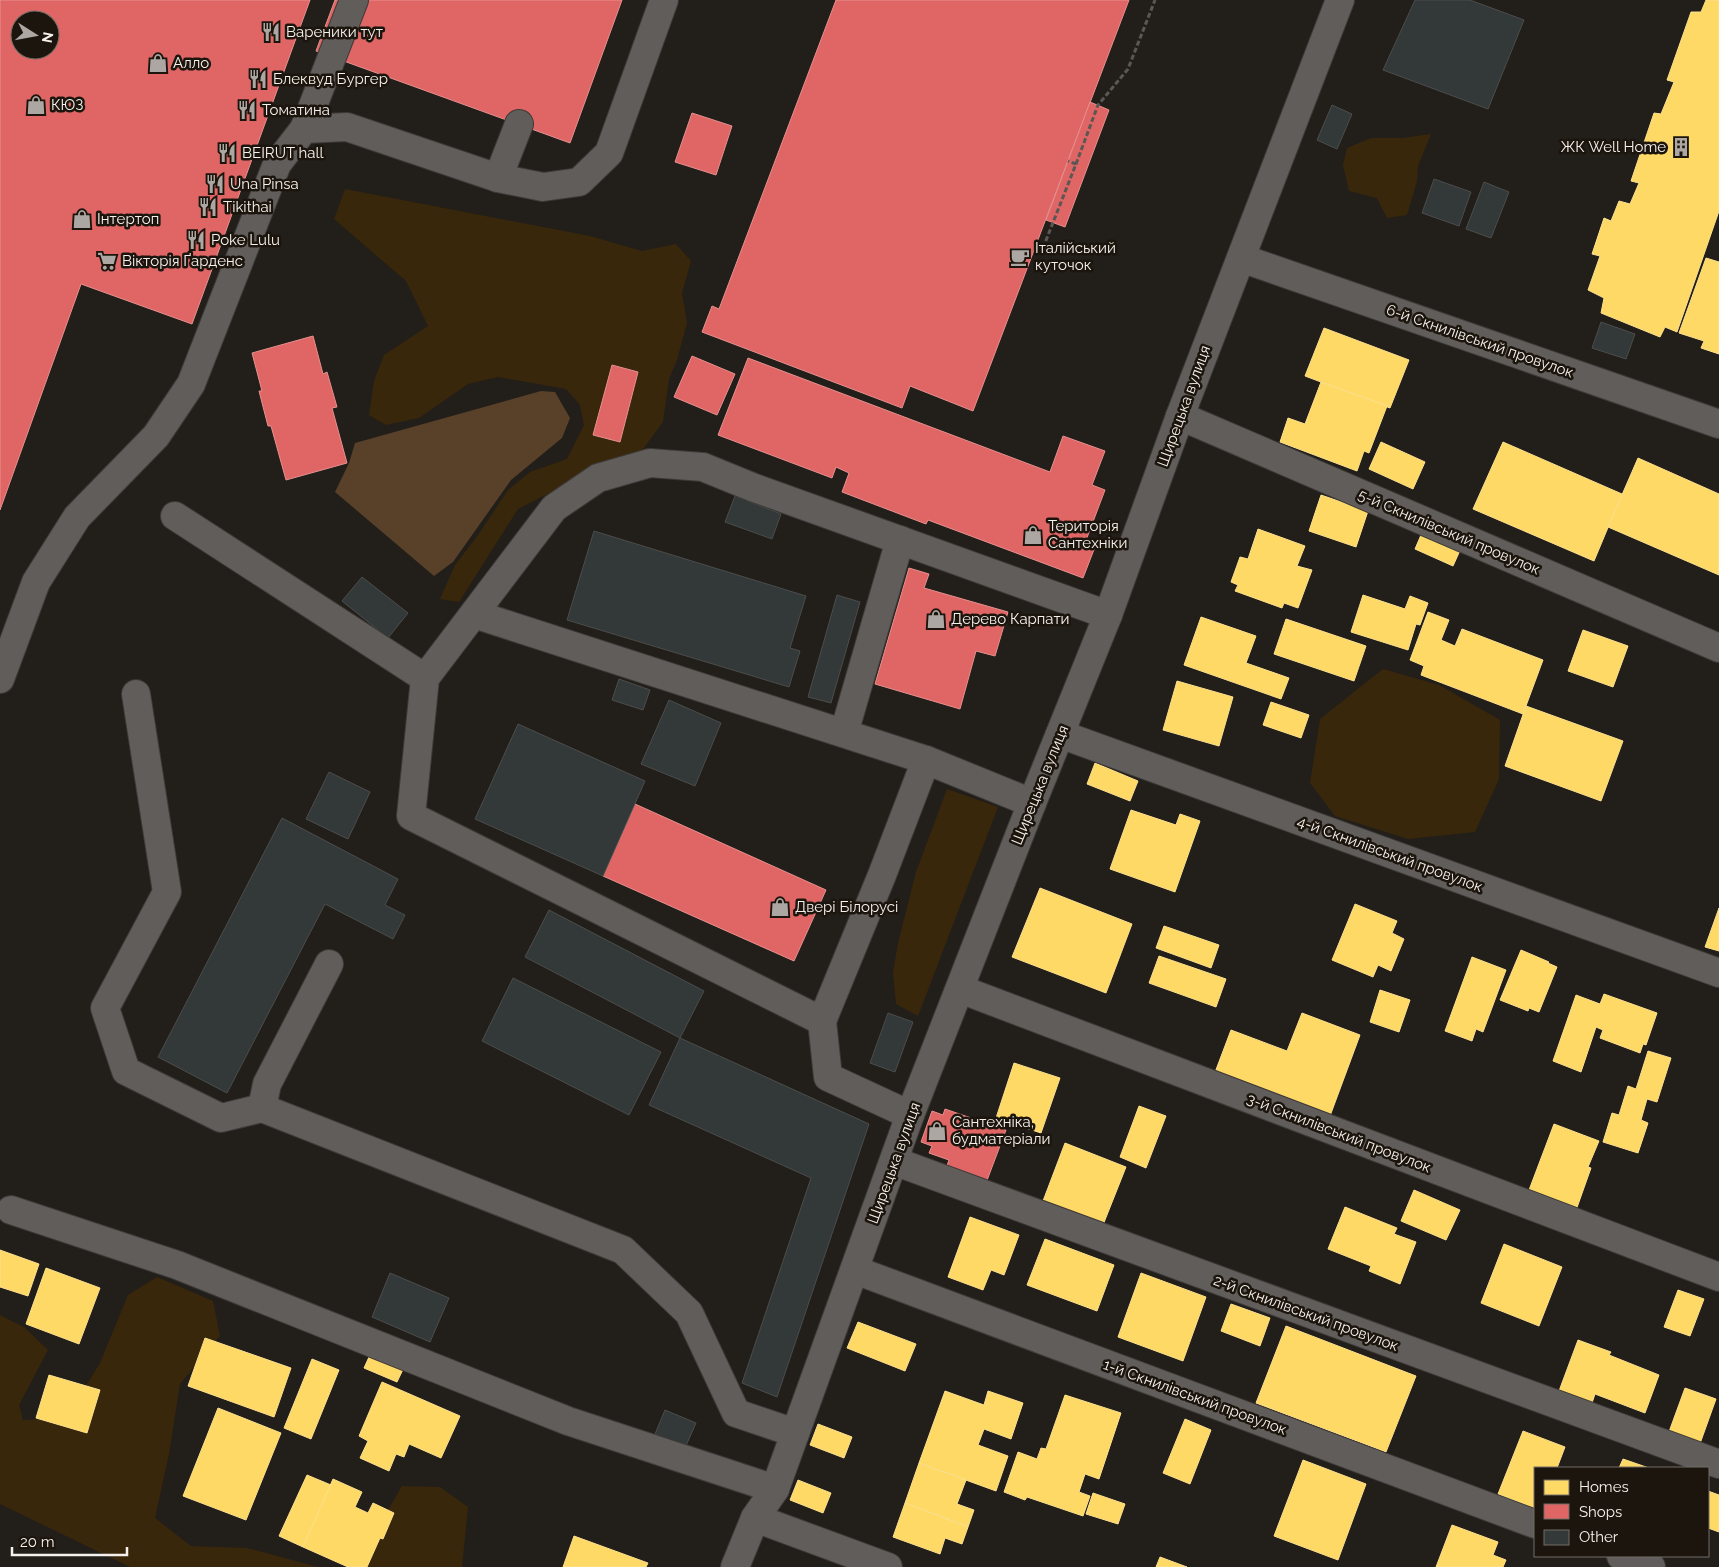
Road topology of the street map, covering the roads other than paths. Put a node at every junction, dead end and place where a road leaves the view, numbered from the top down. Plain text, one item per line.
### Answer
1 (354, 0) edge
2 (664, 0) edge
3 (1340, 0) edge
4 (519, 124) dead end
5 (304, 129) junction
6 (498, 178) junction
7 (1241, 258) junction
8 (1180, 416) junction
9 (1719, 424) edge
10 (175, 516) dead end
11 (900, 540) junction
12 (474, 614) junction
13 (1108, 615) junction
14 (1719, 648) edge
15 (425, 678) junction
16 (0, 679) edge
17 (136, 694) dead end
18 (844, 733) junction
19 (1060, 734) junction
20 (926, 760) junction
21 (1032, 803) junction
22 (329, 964) dead end
23 (1719, 973) edge
24 (960, 989) junction
25 (822, 1021) junction
26 (262, 1108) junction
27 (910, 1114) junction
28 (894, 1161) junction
29 (11, 1210) dead end
30 (855, 1270) junction
31 (1719, 1277) edge
32 (795, 1433) junction
33 (1719, 1464) edge
34 (775, 1489) junction
35 (755, 1518) junction
36 (1534, 1524) edge
37 (1624, 1557) edge
38 (735, 1567) edge
39 (888, 1567) edge
40 (1651, 1567) edge

1 - 5 street
2 - 6 street
3 - 7 street, Щирецька вулиця
4 - 6 street
5 - 6 street
5 - 16 street
7 - 8 street, Щирецька вулиця
7 - 9 street, 6-й Скнилівський провулок
8 - 13 street, Щирецька вулиця
8 - 14 street, 5-й Скнилівський провулок
10 - 15 street
11 - 12 street
11 - 13 street
11 - 18 street
12 - 15 street
12 - 18 street
13 - 19 street, Щирецька вулиця
15 - 25 street
17 - 26 street
18 - 20 street
19 - 21 street, Щирецька вулиця
19 - 23 street, 4-й Скнилівський провулок
20 - 21 street
20 - 25 street
21 - 24 street, Щирецька вулиця
22 - 26 street
24 - 27 street, Щирецька вулиця
24 - 31 street, 3-й Скнилівський провулок
25 - 27 street
26 - 32 street
27 - 28 street, Щирецька вулиця
28 - 30 street, Щирецька вулиця
28 - 33 street, 2-й Скнилівський провулок
29 - 34 street
30 - 32 street, Щирецька вулиця
30 - 36 street, 1-й Скнилівський провулок
32 - 34 street, Щирецька вулиця
34 - 35 street, Щирецька вулиця
35 - 38 street, Щирецька вулиця
35 - 39 street
37 - 40 street

